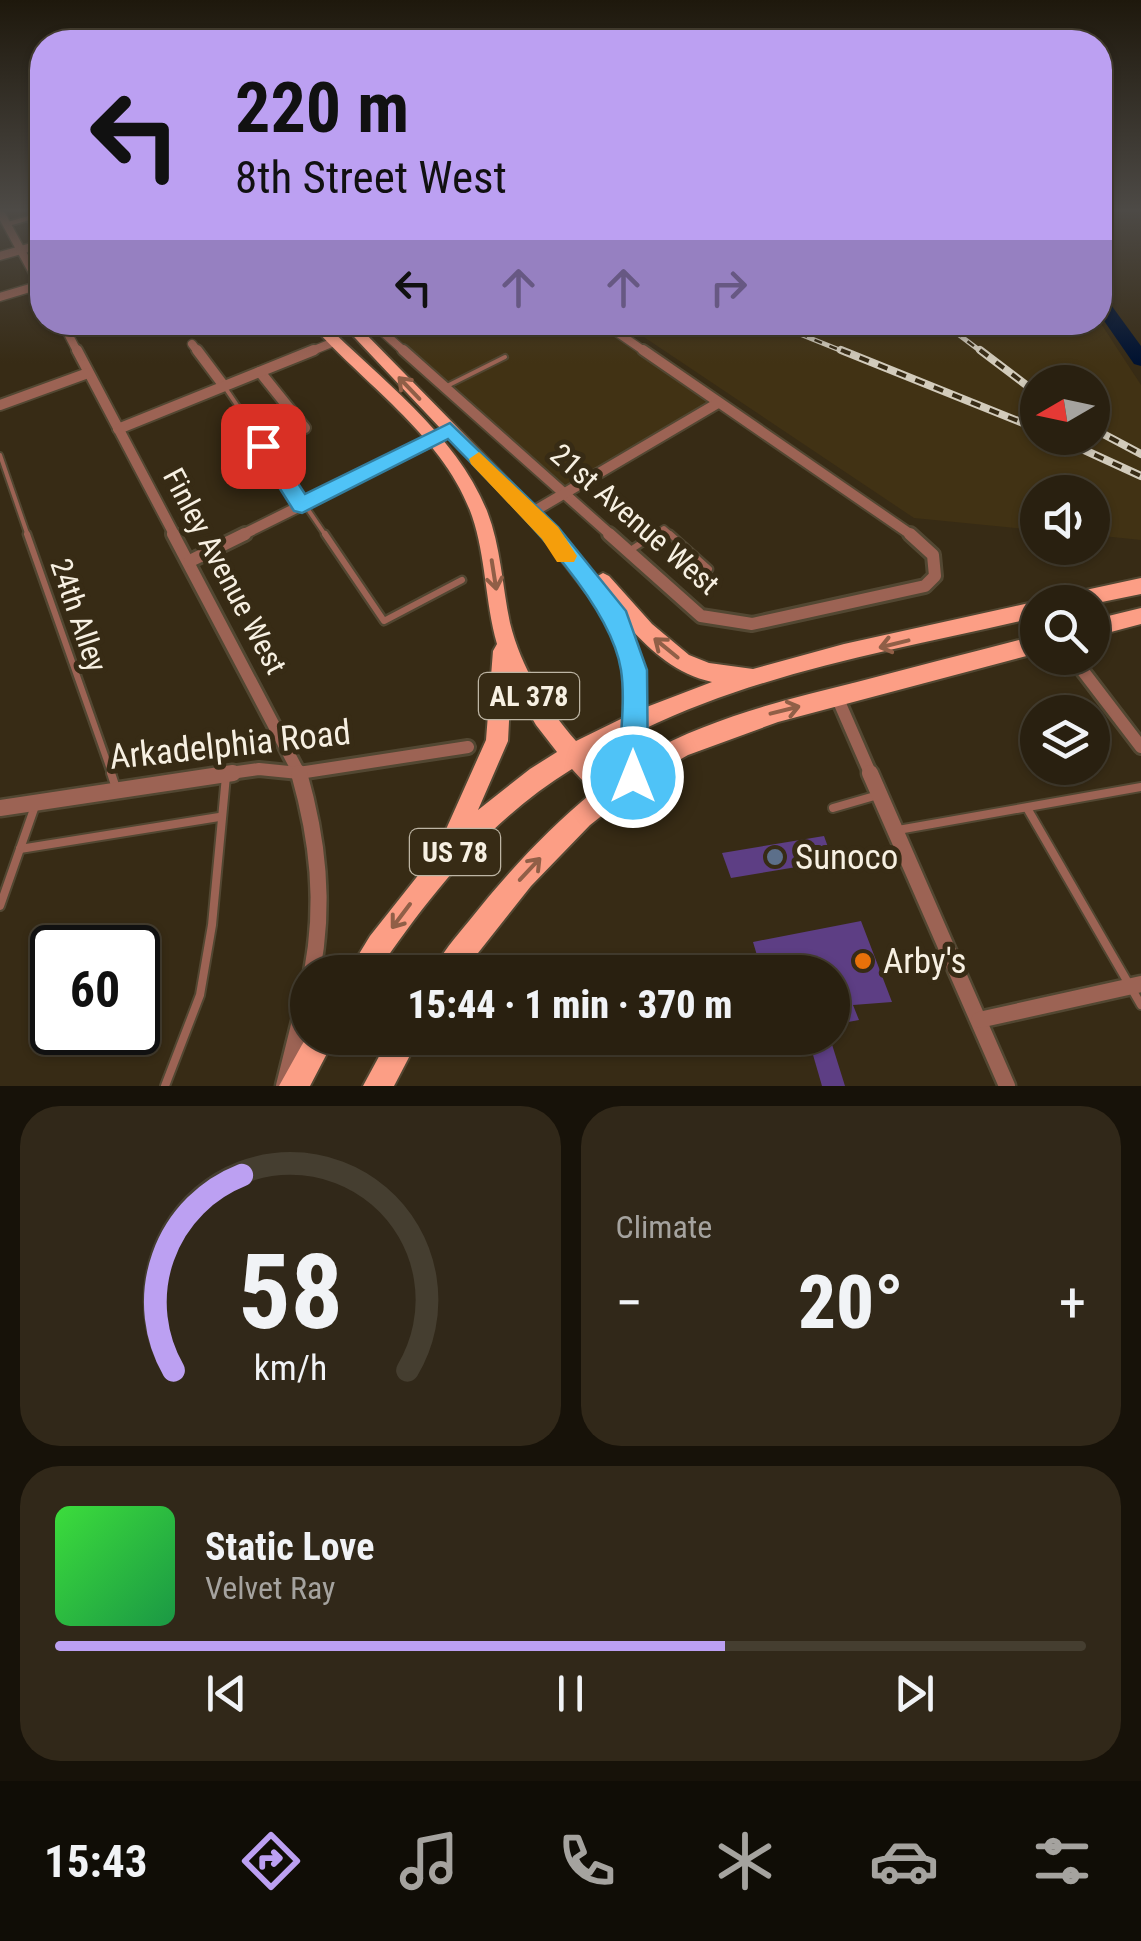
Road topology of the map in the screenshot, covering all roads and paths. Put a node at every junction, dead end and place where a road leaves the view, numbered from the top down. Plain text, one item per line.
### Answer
1 (30, 290) edge
2 (0, 297) edge
3 (72, 335) edge
4 (327, 335) edge
5 (342, 335) edge
6 (358, 335) edge
7 (387, 335) edge
8 (621, 335) edge
9 (334, 342) junction
10 (192, 344) dead end
11 (505, 357) dead end
12 (260, 372) junction
13 (88, 373) junction
14 (224, 386) junction
15 (446, 387) junction
16 (718, 402) junction
17 (0, 406) edge
18 (118, 428) junction
19 (306, 428) dead end
20 (450, 430) junction
21 (431, 441) junction
22 (0, 455) edge
23 (563, 494) junction
24 (302, 505) junction
25 (531, 513) junction
26 (550, 533) junction
27 (627, 553) junction
28 (190, 561) junction
29 (709, 569) dead end
30 (462, 580) dead end
31 (1141, 586) edge
32 (1110, 593) edge
33 (1020, 614) edge
34 (1141, 616) edge
35 (1110, 624) edge
36 (502, 626) junction
37 (1020, 649) edge
38 (1086, 675) edge
39 (756, 679) junction
40 (837, 697) junction
41 (633, 724) junction
42 (468, 746) dead end
43 (1141, 747) edge
44 (573, 756) junction
45 (300, 772) junction
46 (226, 773) junction
47 (633, 777) junction
48 (1141, 786) edge
49 (116, 789) junction
50 (880, 794) junction
51 (612, 795) junction
52 (36, 803) junction
53 (1026, 807) junction
54 (0, 808) edge
55 (833, 808) dead end
56 (220, 817) junction
57 (896, 830) junction
58 (20, 849) junction
59 (440, 867) junction
60 (0, 906) edge
61 (314, 955) edge
62 (374, 955) edge
63 (461, 955) edge
64 (1136, 985) edge
65 (1141, 1005) edge
66 (978, 1020) junction
67 (292, 1055) edge
68 (311, 1055) edge
69 (395, 1055) edge
70 (165, 1086) edge
71 (284, 1086) edge
72 (294, 1086) edge
73 (378, 1086) edge
74 (1008, 1086) edge

1 - 2 street
3 - 13 street, Finley Avenue West
4 - 9 main road, AL 378
5 - 9 main road
20 -> 6 main road
7 - 15 street, 21st Avenue West
8 - 16 street
9 - 12 street
9 - 21 main road, AL 378
10 - 14 street
11 - 15 lane
12 - 14 street
12 - 19 street
13 - 17 street
13 - 18 street, Finley Avenue West
14 - 18 street
14 - 24 lane
15 - 23 street, 21st Avenue West
16 - 23 street
16 - 27 street, 21st Avenue West
18 - 28 street, Finley Avenue West
20 - 21 main road
20 - 25 main road
21 - 24 street
21 -> 36 main road, AL 378
22 - 49 lane, 24th Alley
23 - 25 street
23 - 27 street, 21st Avenue West
24 - 28 street
24 - 30 lane
25 - 26 main road
39 -> 26 main road
26 - 41 main road
27 - 29 lane
28 - 45 street, Finley Avenue West
31 - 32 main road
33 -> 39 main road, US 78
34 - 35 main road
36 - 44 main road, AL 378
36 - 59 main road
37 - 40 main road, US 78
38 - 43 street
39 - 41 main road, US 78
47 -> 40 main road, US 78
40 - 50 street
41 - 44 main road, US 78
41 - 47 main road
42 - 45 street, Arkadelphia Road
44 - 51 main road, AL 378
44 - 59 main road, US 78
45 - 46 street, Arkadelphia Road
45 - 61 street, Finley Avenue West
46 - 49 street, Arkadelphia Road
46 - 56 lane
47 - 51 main road, US 78
48 - 53 lane
49 - 52 street, Arkadelphia Road
50 - 55 lane
50 - 57 street
63 -> 51 main road, US 78
52 - 54 street, Arkadelphia Road
52 - 58 lane
53 - 57 lane
53 - 64 lane
56 - 58 lane
56 - 70 lane
57 - 66 street
58 - 60 lane
59 -> 62 main road, US 78
64 - 65 lane
64 - 66 street
66 - 74 street
67 - 71 street
68 - 72 main road
69 - 73 main road

